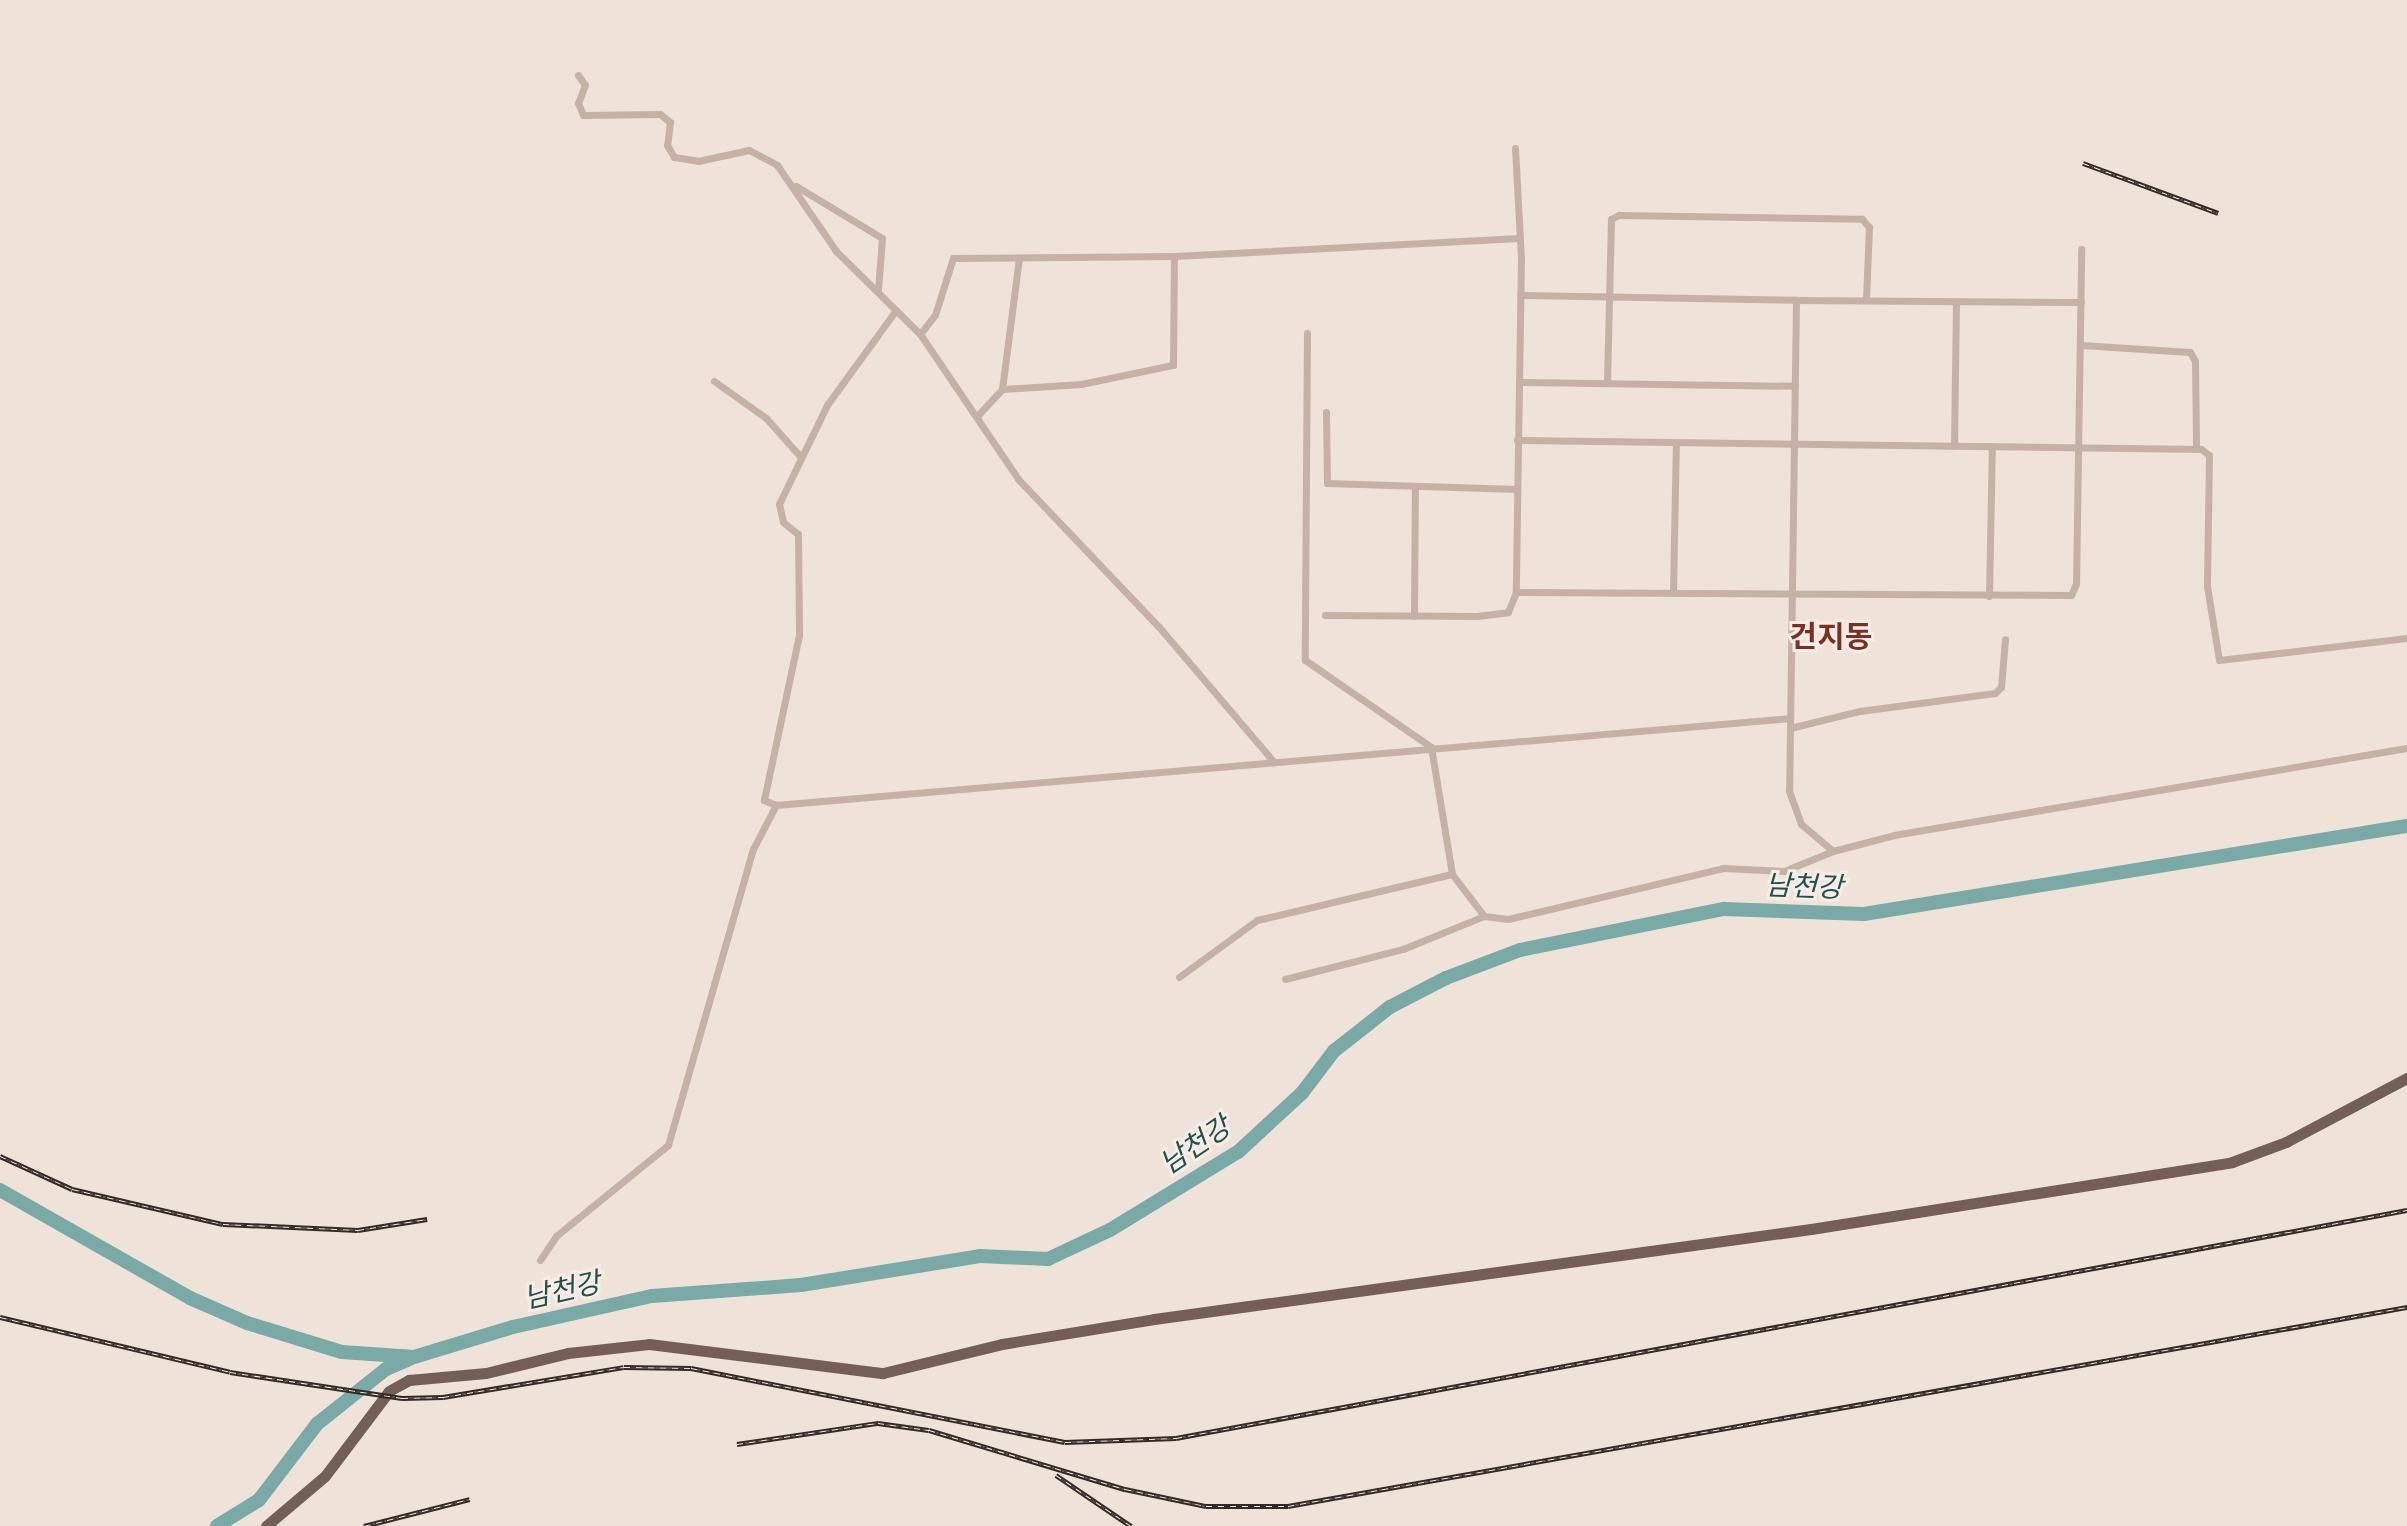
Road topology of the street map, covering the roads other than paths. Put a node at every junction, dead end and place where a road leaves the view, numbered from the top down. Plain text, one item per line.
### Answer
1 (578, 75) dead end
2 (1515, 148) dead end
3 (786, 176) junction
4 (1520, 238) junction
5 (2081, 249) dead end
6 (1174, 256) junction
7 (1019, 258) junction
8 (878, 290) junction
9 (1520, 295) junction
10 (1610, 296) junction
11 (1866, 298) junction
12 (1796, 300) junction
13 (1956, 302) junction
14 (2081, 302) junction
15 (896, 310) junction
16 (1307, 333) dead end
17 (920, 334) junction
18 (2081, 345) junction
19 (714, 381) dead end
20 (1519, 382) junction
21 (1607, 383) junction
22 (1795, 386) junction
23 (1002, 389) junction
24 (1326, 412) dead end
25 (978, 415) junction
26 (1517, 440) junction
27 (1676, 443) junction
28 (1795, 445) junction
29 (1954, 446) junction
30 (1992, 446) junction
31 (2077, 446) junction
32 (2196, 448) junction
33 (799, 455) junction
34 (1415, 486) junction
35 (1517, 489) junction
36 (1516, 592) junction
37 (1673, 593) junction
38 (1792, 594) junction
39 (1989, 596) junction
40 (1325, 615) dead end
41 (1414, 616) junction
42 (2407, 638) edge
43 (2005, 639) dead end
44 (1790, 723) junction
45 (1431, 747) junction
46 (2407, 748) edge
47 (1273, 761) junction
48 (776, 805) junction
49 (1833, 851) junction
50 (1452, 874) junction
51 (1484, 916) junction
52 (1179, 977) dead end
53 (1285, 979) dead end
54 (2407, 1078) edge
55 (540, 1260) dead end
56 (266, 1526) edge

1 - 3 street
2 - 4 street
3 - 8 street
3 - 8 street
4 - 6 street
4 - 9 street
5 - 14 street
6 - 7 street
6 - 23 street
7 - 17 street
7 - 23 street
8 - 15 street
9 - 10 street
9 - 20 street
10 - 11 street
10 - 12 street
10 - 21 street
11 - 12 street
11 - 13 street
12 - 22 street
13 - 14 street
13 - 29 street
14 - 18 street
15 - 17 street
15 - 33 street
16 - 45 street
17 - 25 street
18 - 31 street
18 - 32 street
19 - 33 street
20 - 21 street
20 - 26 street
21 - 22 street
22 - 28 street
23 - 25 street
24 - 34 street
25 - 47 street
26 - 27 street
26 - 35 street
27 - 28 street
27 - 37 street
28 - 29 street
28 - 38 street
29 - 30 street
30 - 31 street
30 - 39 street
31 - 32 street
31 - 39 street
32 - 42 street
33 - 48 street
34 - 35 street
34 - 41 street
35 - 36 street
36 - 37 street
36 - 41 street
37 - 38 street
38 - 39 street
38 - 44 street
40 - 41 street
43 - 44 street
44 - 45 street
44 - 49 street
45 - 47 street
45 - 50 street
46 - 49 street
47 - 48 street
48 - 55 street
49 - 51 street
50 - 51 street
50 - 52 street
51 - 53 street
54 - 56 main road

